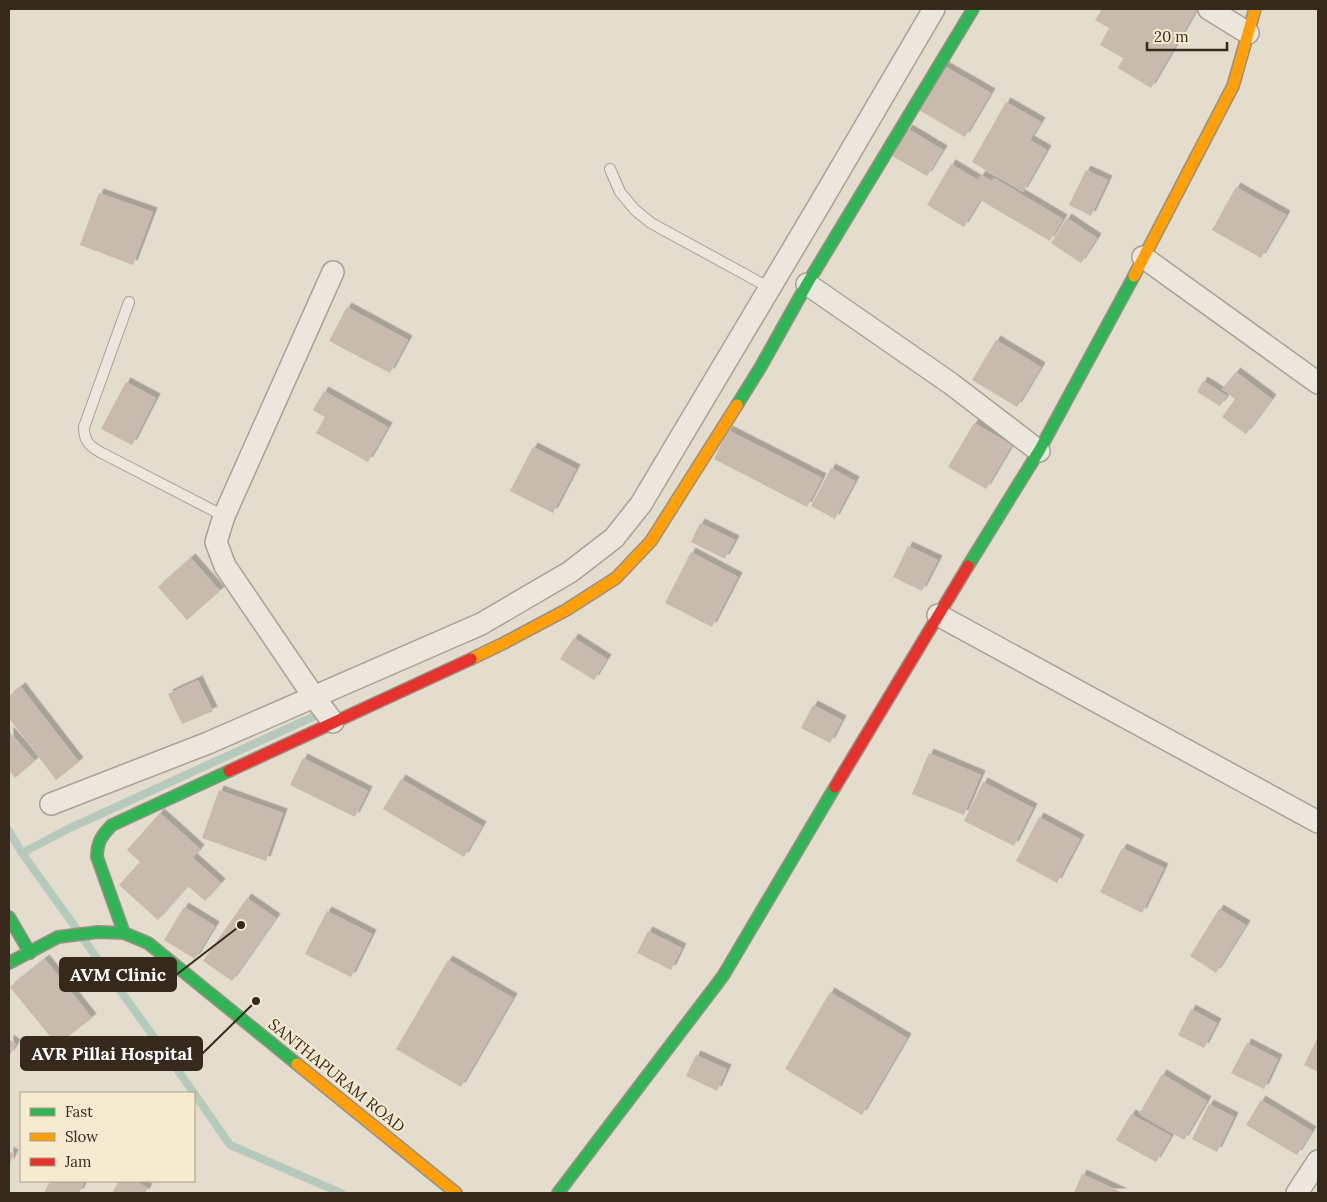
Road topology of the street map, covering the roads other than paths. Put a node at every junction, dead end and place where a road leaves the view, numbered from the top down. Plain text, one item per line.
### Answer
1 (934, 9) edge
2 (972, 9) edge
3 (1209, 9) edge
4 (1255, 9) edge
5 (1248, 33) junction
6 (610, 170) dead end
7 (1144, 257) junction
8 (332, 272) dead end
9 (807, 284) junction
10 (770, 288) junction
11 (129, 302) dead end
12 (1318, 383) edge
13 (1039, 451) junction
14 (224, 516) junction
15 (938, 615) junction
16 (314, 697) junction
17 (333, 722) junction
18 (51, 804) dead end
19 (1318, 822) edge
20 (9, 917) edge
21 (124, 933) junction
22 (30, 953) junction
23 (9, 964) edge
24 (1318, 1161) edge
25 (456, 1193) edge
26 (558, 1193) edge
27 (1297, 1193) edge

1 - 10 street
2 - 9 street
3 - 5 street
4 - 5 street
5 - 7 street
6 - 10 lane
7 - 12 street
7 - 13 street
8 - 14 street
9 - 13 street
9 - 17 street
10 - 16 street
11 - 14 lane
13 - 15 street
14 - 16 street
15 - 19 street
15 - 26 street
16 - 17 street
16 - 18 street
17 - 21 street
20 - 22 street
21 - 22 street
21 - 25 street, SANTHAPURAM ROAD
22 - 23 street
24 - 27 street

